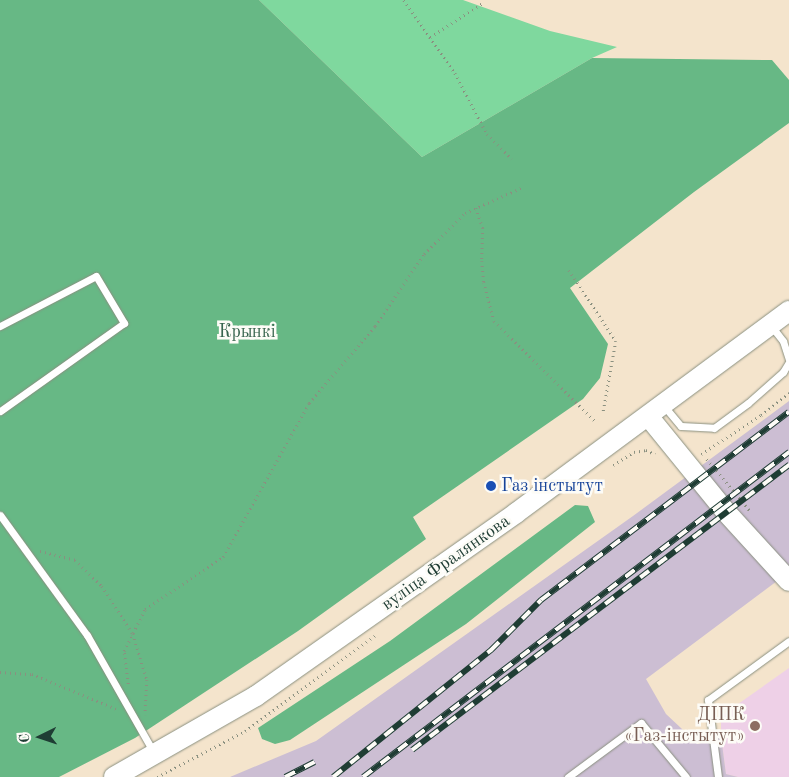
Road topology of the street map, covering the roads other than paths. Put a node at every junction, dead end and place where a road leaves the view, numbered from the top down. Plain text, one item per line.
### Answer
1 (789, 311) edge
2 (770, 325) junction
3 (0, 326) edge
4 (789, 360) edge
5 (655, 410) junction
6 (0, 411) edge
7 (0, 515) edge
8 (789, 581) edge
9 (789, 642) edge
10 (155, 755) junction
11 (114, 777) edge
12 (568, 777) edge
13 (686, 777) edge
14 (718, 777) edge

1 - 2 main road, вуліца Фралянкова
2 - 4 lane
2 - 5 main road, вуліца Фралянкова
3 - 6 lane
4 - 5 lane
5 - 8 main road
5 - 10 main road, вуліца Фралянкова
7 - 10 lane
9 - 14 lane
10 - 11 main road, вуліца Фралянкова
12 - 13 lane

